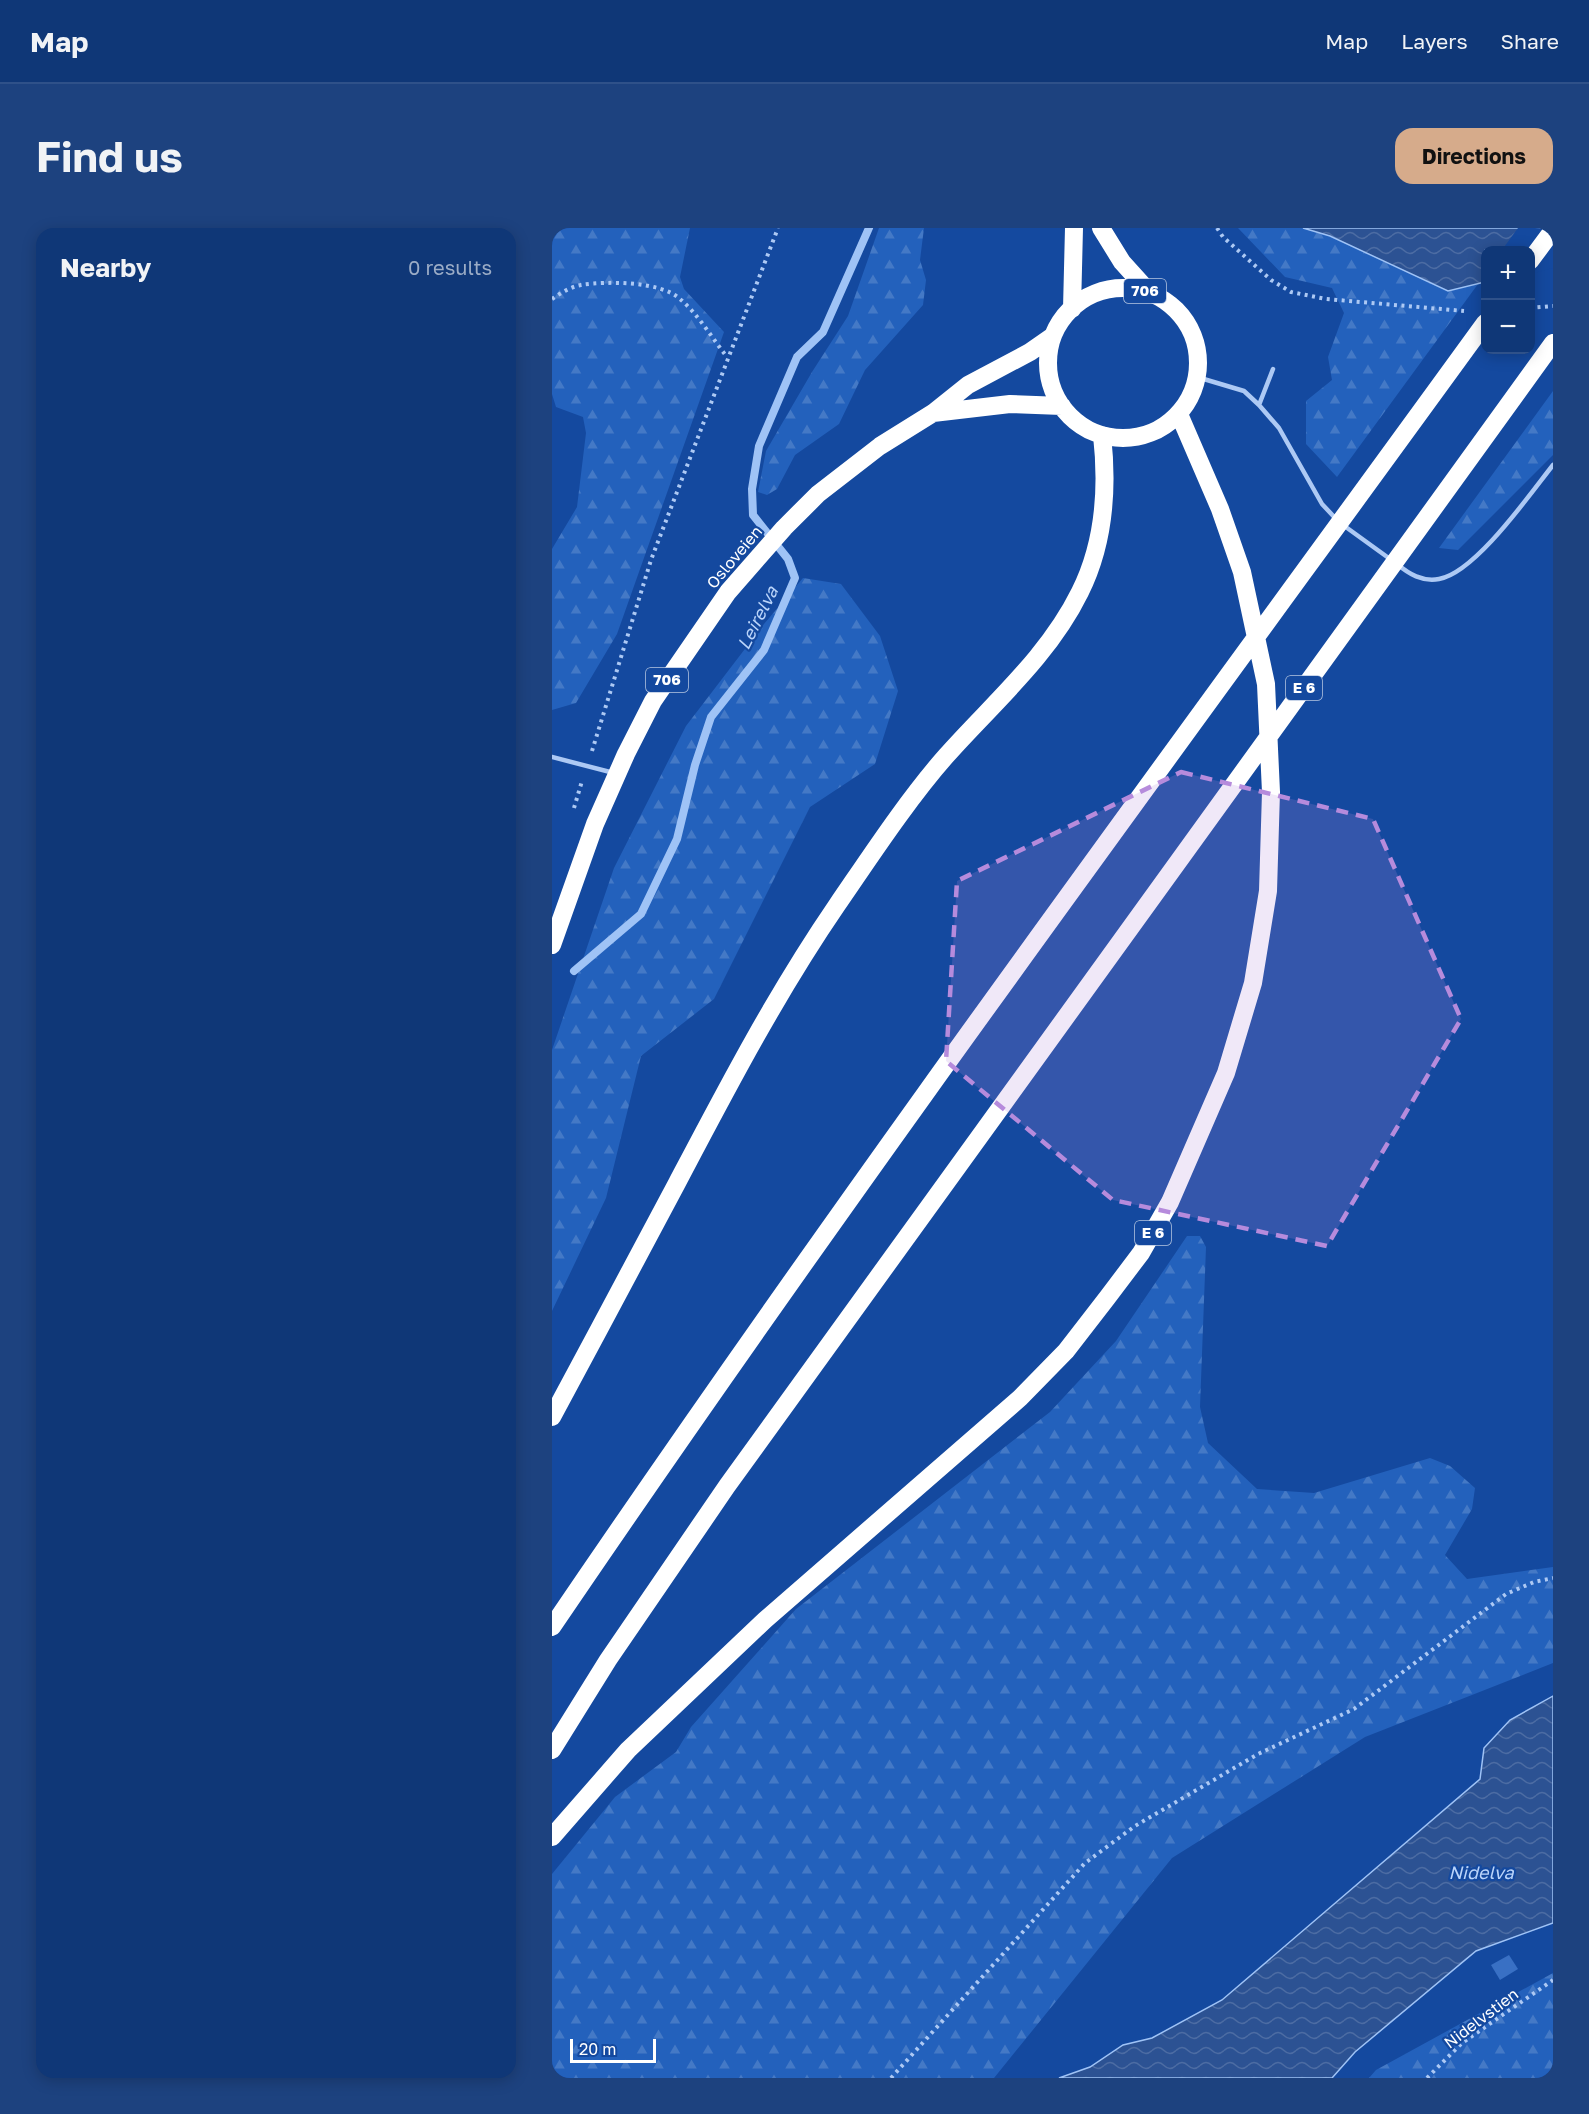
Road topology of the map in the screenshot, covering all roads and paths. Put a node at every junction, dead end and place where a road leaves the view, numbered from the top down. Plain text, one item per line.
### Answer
1 (778, 228) edge
2 (1074, 228) edge
3 (1101, 228) edge
4 (1217, 228) edge
5 (1553, 230) edge
6 (1535, 254) edge
7 (1150, 292) junction
8 (552, 298) edge
9 (1553, 306) edge
10 (1535, 308) edge
11 (1072, 309) junction
12 (1480, 317) edge
13 (1053, 336) junction
14 (1553, 343) edge
15 (727, 357) junction
16 (1273, 369) dead end
17 (1197, 377) junction
18 (1062, 405) junction
19 (1259, 405) junction
20 (933, 413) junction
21 (1179, 414) junction
22 (1102, 435) junction
23 (1553, 465) edge
24 (552, 758) edge
25 (587, 764) junction
26 (616, 773) junction
27 (572, 815) dead end
28 (553, 940) edge
29 (552, 1417) edge
30 (1553, 1578) edge
31 (552, 1628) edge
32 (552, 1750) edge
33 (552, 1837) edge
34 (1553, 1980) edge
35 (891, 2078) edge
36 (1427, 2078) edge

1 - 15 path
2 - 11 highway
3 - 7 highway, 706
4 - 12 path
5 - 6 highway
7 - 11 highway, 706
7 - 17 highway, 706
8 - 15 path
9 - 10 path
11 - 13 highway, 706
12 - 31 highway
13 - 18 highway, 706
13 - 20 highway, Osloveien / 706
14 - 32 highway, E 6
15 - 25 path
16 - 19 lane
17 - 19 lane
17 - 21 highway, 706
18 - 20 highway, Osloveien / 706
18 - 22 highway, 706
19 - 23 lane
20 - 26 highway, Osloveien / 706
21 - 22 highway, 706
21 - 33 highway, E 6
22 - 29 highway
24 - 25 lane
25 - 26 lane
25 - 27 path
26 - 28 highway, Osloveien / 706
30 - 35 path
34 - 36 path, Nidelvstien

